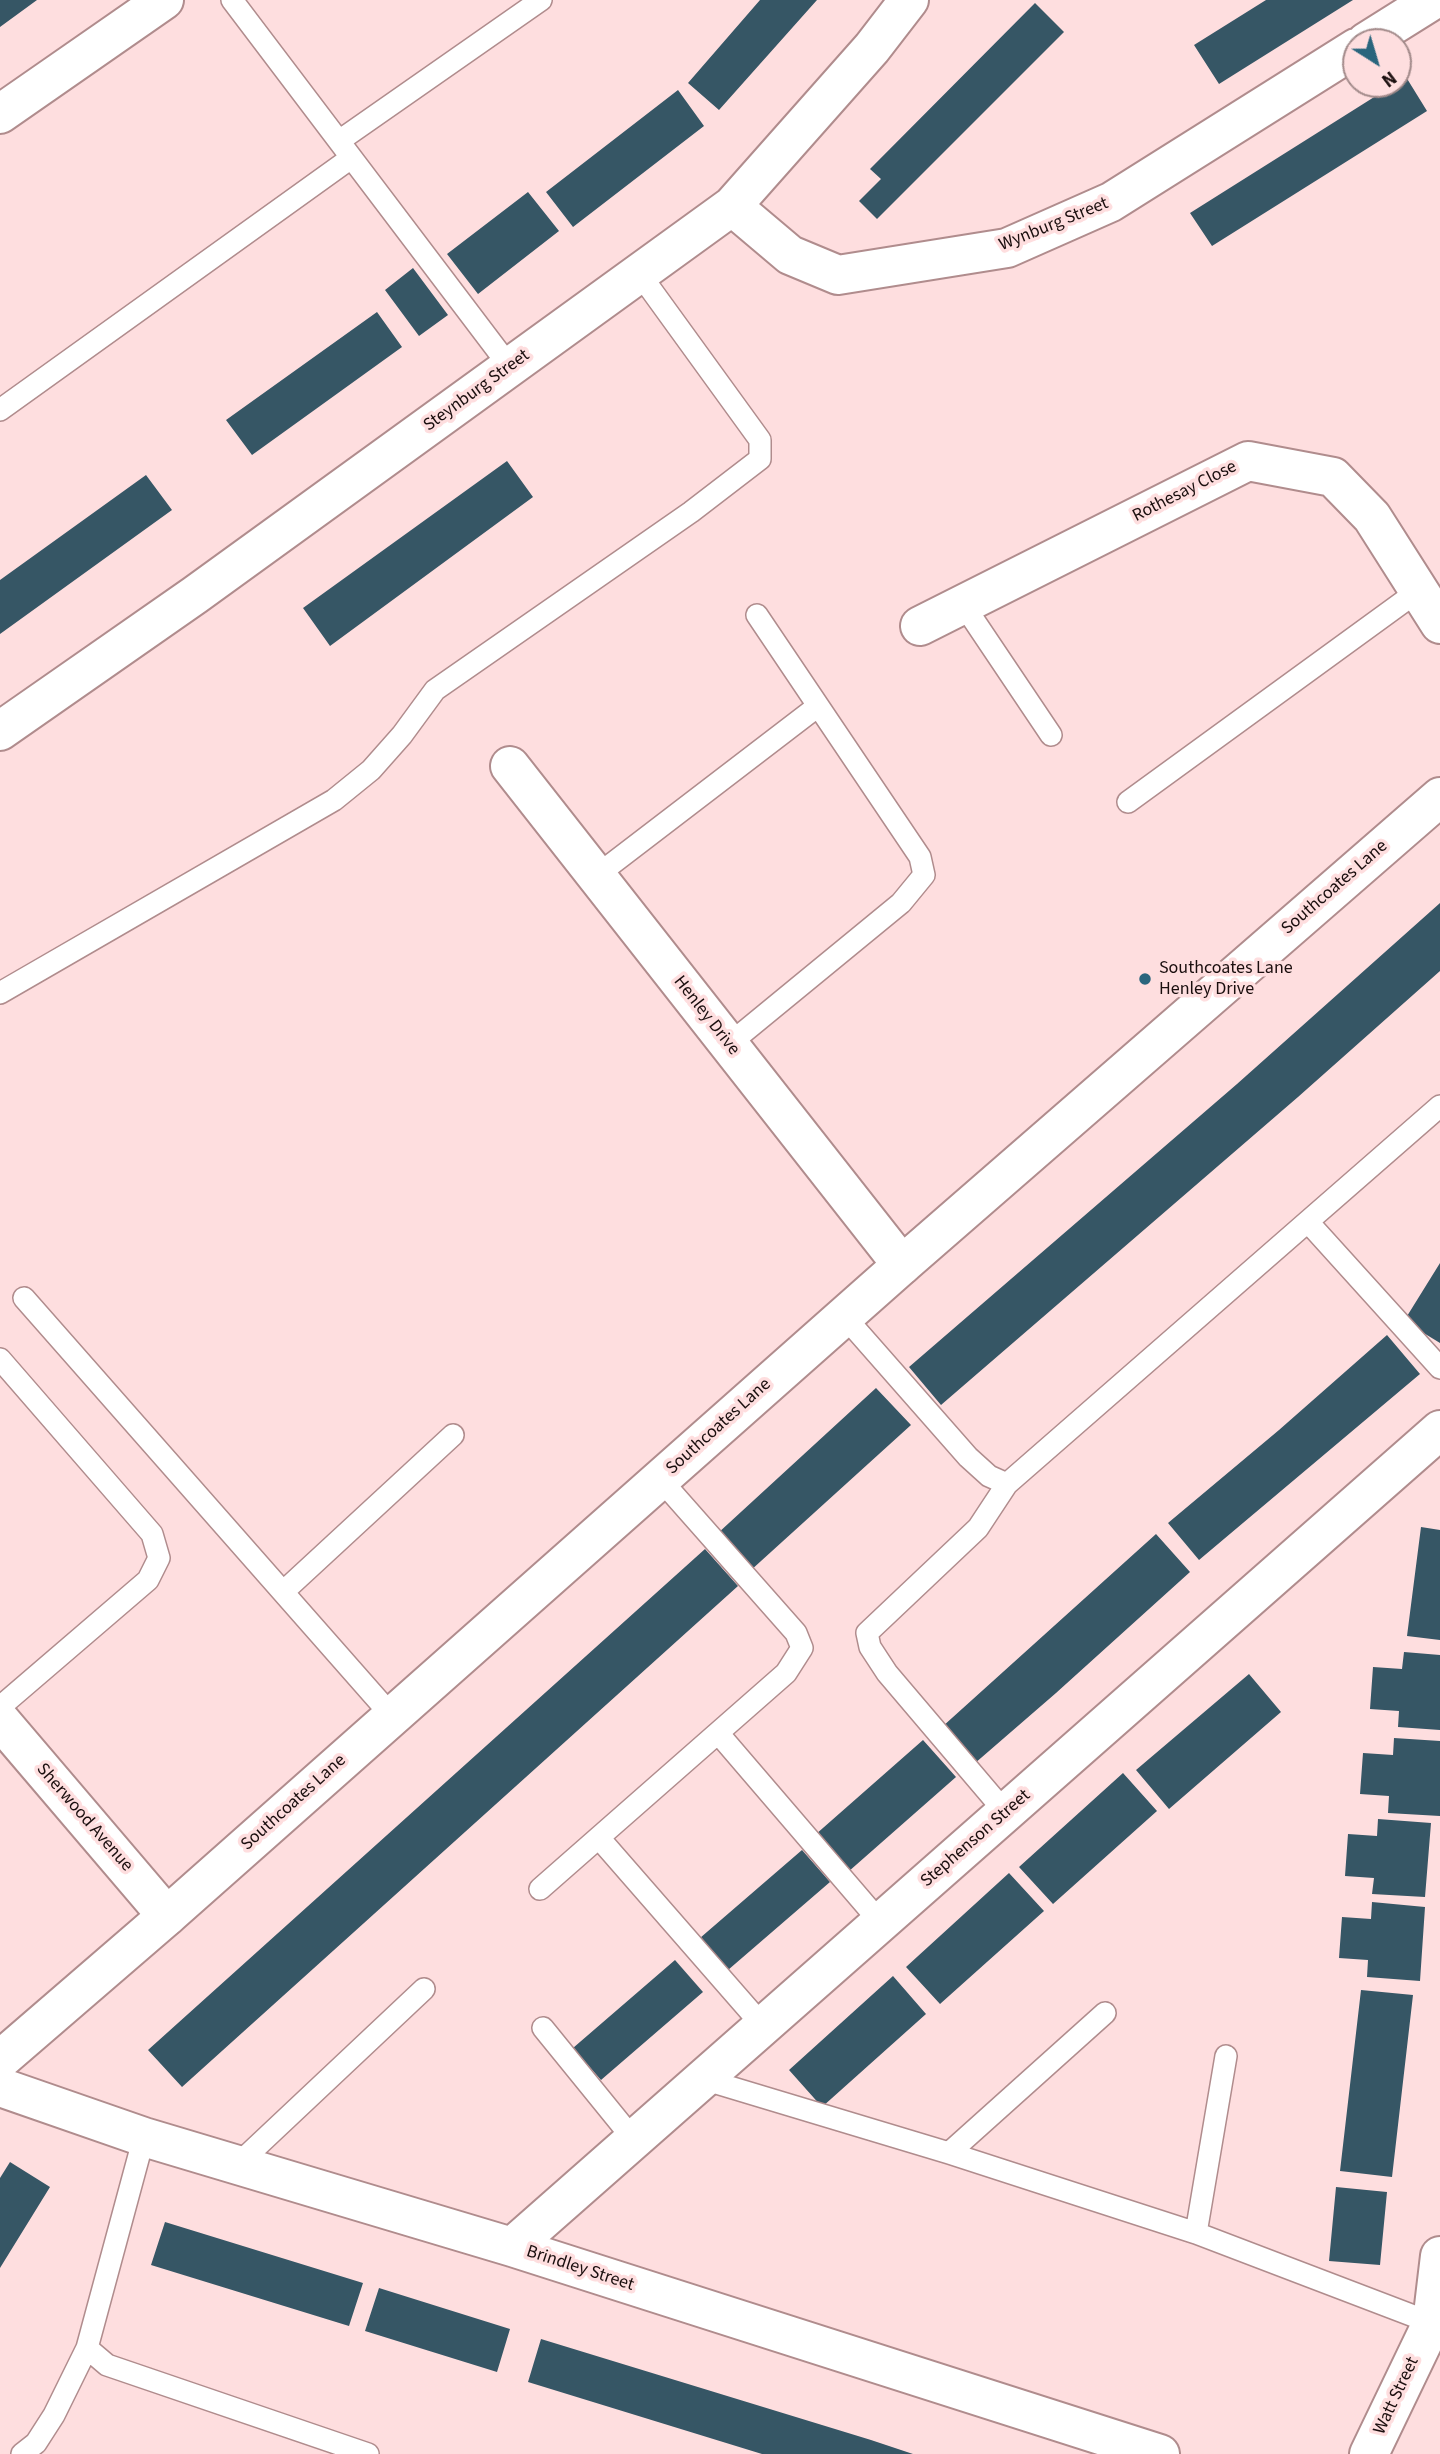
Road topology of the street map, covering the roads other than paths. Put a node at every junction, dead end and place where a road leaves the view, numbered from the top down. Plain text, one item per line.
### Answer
1 (164, 0) edge
2 (232, 0) edge
3 (541, 0) edge
4 (909, 0) edge
5 (1433, 0) edge
6 (1388, 28) edge
7 (1342, 57) edge
8 (0, 114) edge
9 (345, 149) junction
10 (732, 206) junction
11 (639, 273) junction
12 (510, 367) junction
13 (0, 410) edge
14 (1418, 591) junction
15 (963, 604) junction
16 (757, 615) dead end
17 (1440, 624) edge
18 (920, 625) dead end
19 (818, 706) junction
20 (0, 731) edge
21 (1051, 735) dead end
22 (510, 766) dead end
23 (1440, 797) edge
24 (1128, 802) dead end
25 (596, 876) junction
26 (0, 993) edge
27 (728, 1045) junction
28 (1440, 1106) edge
29 (1308, 1222) junction
30 (902, 1265) junction
31 (24, 1298) dead end
32 (844, 1316) junction
33 (0, 1359) edge
34 (1440, 1368) edge
35 (1440, 1430) edge
36 (453, 1435) dead end
37 (660, 1479) junction
38 (1007, 1484) junction
39 (283, 1592) junction
40 (0, 1707) edge
41 (392, 1716) junction
42 (0, 1720) edge
43 (718, 1733) junction
44 (1006, 1813) junction
45 (599, 1838) junction
46 (540, 1889) dead end
47 (167, 1916) junction
48 (881, 1923) junction
49 (424, 1989) dead end
50 (1105, 2013) dead end
51 (763, 2026) junction
52 (543, 2028) dead end
53 (1226, 2056) dead end
54 (0, 2060) edge
55 (703, 2079) junction
56 (0, 2087) edge
57 (144, 2137) junction
58 (634, 2140) junction
59 (949, 2153) junction
60 (237, 2165) junction
61 (1196, 2233) junction
62 (512, 2247) junction
63 (1440, 2256) edge
64 (1432, 2323) junction
65 (87, 2348) junction
66 (22, 2454) edge
67 (368, 2454) edge
68 (1160, 2454) edge
69 (1369, 2454) edge

1 - 8 street
2 - 9 lane
3 - 9 lane
4 - 10 street, Steynburg Street
5 - 6 street
7 - 10 street, Wynburg Street
9 - 12 lane
9 - 13 lane
10 - 11 street, Steynburg Street
11 - 12 street, Steynburg Street
11 - 26 lane
12 - 20 street, Steynburg Street
14 - 15 street, Rothesay Close
14 - 17 street, Rothesay Close
14 - 24 lane
15 - 18 street, Rothesay Close
15 - 21 lane
16 - 19 lane
19 - 25 lane
19 - 27 lane
22 - 25 street, Henley Drive
23 - 30 street, Southcoates Lane
25 - 27 street, Henley Drive
27 - 30 street, Henley Drive
28 - 29 lane
29 - 34 lane
29 - 38 lane
30 - 32 street, Southcoates Lane
31 - 39 lane
32 - 37 street, Southcoates Lane
32 - 38 lane
33 - 40 lane
35 - 44 street, Stephenson Street
36 - 39 lane
37 - 41 street, Southcoates Lane
37 - 43 lane
38 - 44 lane
39 - 41 lane
41 - 47 street, Southcoates Lane
42 - 47 street, Sherwood Avenue
43 - 45 lane
43 - 48 lane
44 - 48 street, Stephenson Street
45 - 46 lane
45 - 51 lane
47 - 54 street, Southcoates Lane
48 - 51 street, Stephenson Street
49 - 60 lane
50 - 59 lane
51 - 55 street, Stephenson Street
52 - 58 lane
53 - 61 lane
55 - 58 street, Stephenson Street
55 - 59 lane
56 - 57 street, Brindley Street
57 - 60 street, Brindley Street
57 - 65 lane
58 - 62 street, Stephenson Street
59 - 61 lane
60 - 62 street, Brindley Street
61 - 64 lane
62 - 68 street, Brindley Street
63 - 64 street, Watt Street
64 - 69 street, Watt Street
65 - 66 lane
65 - 67 lane

